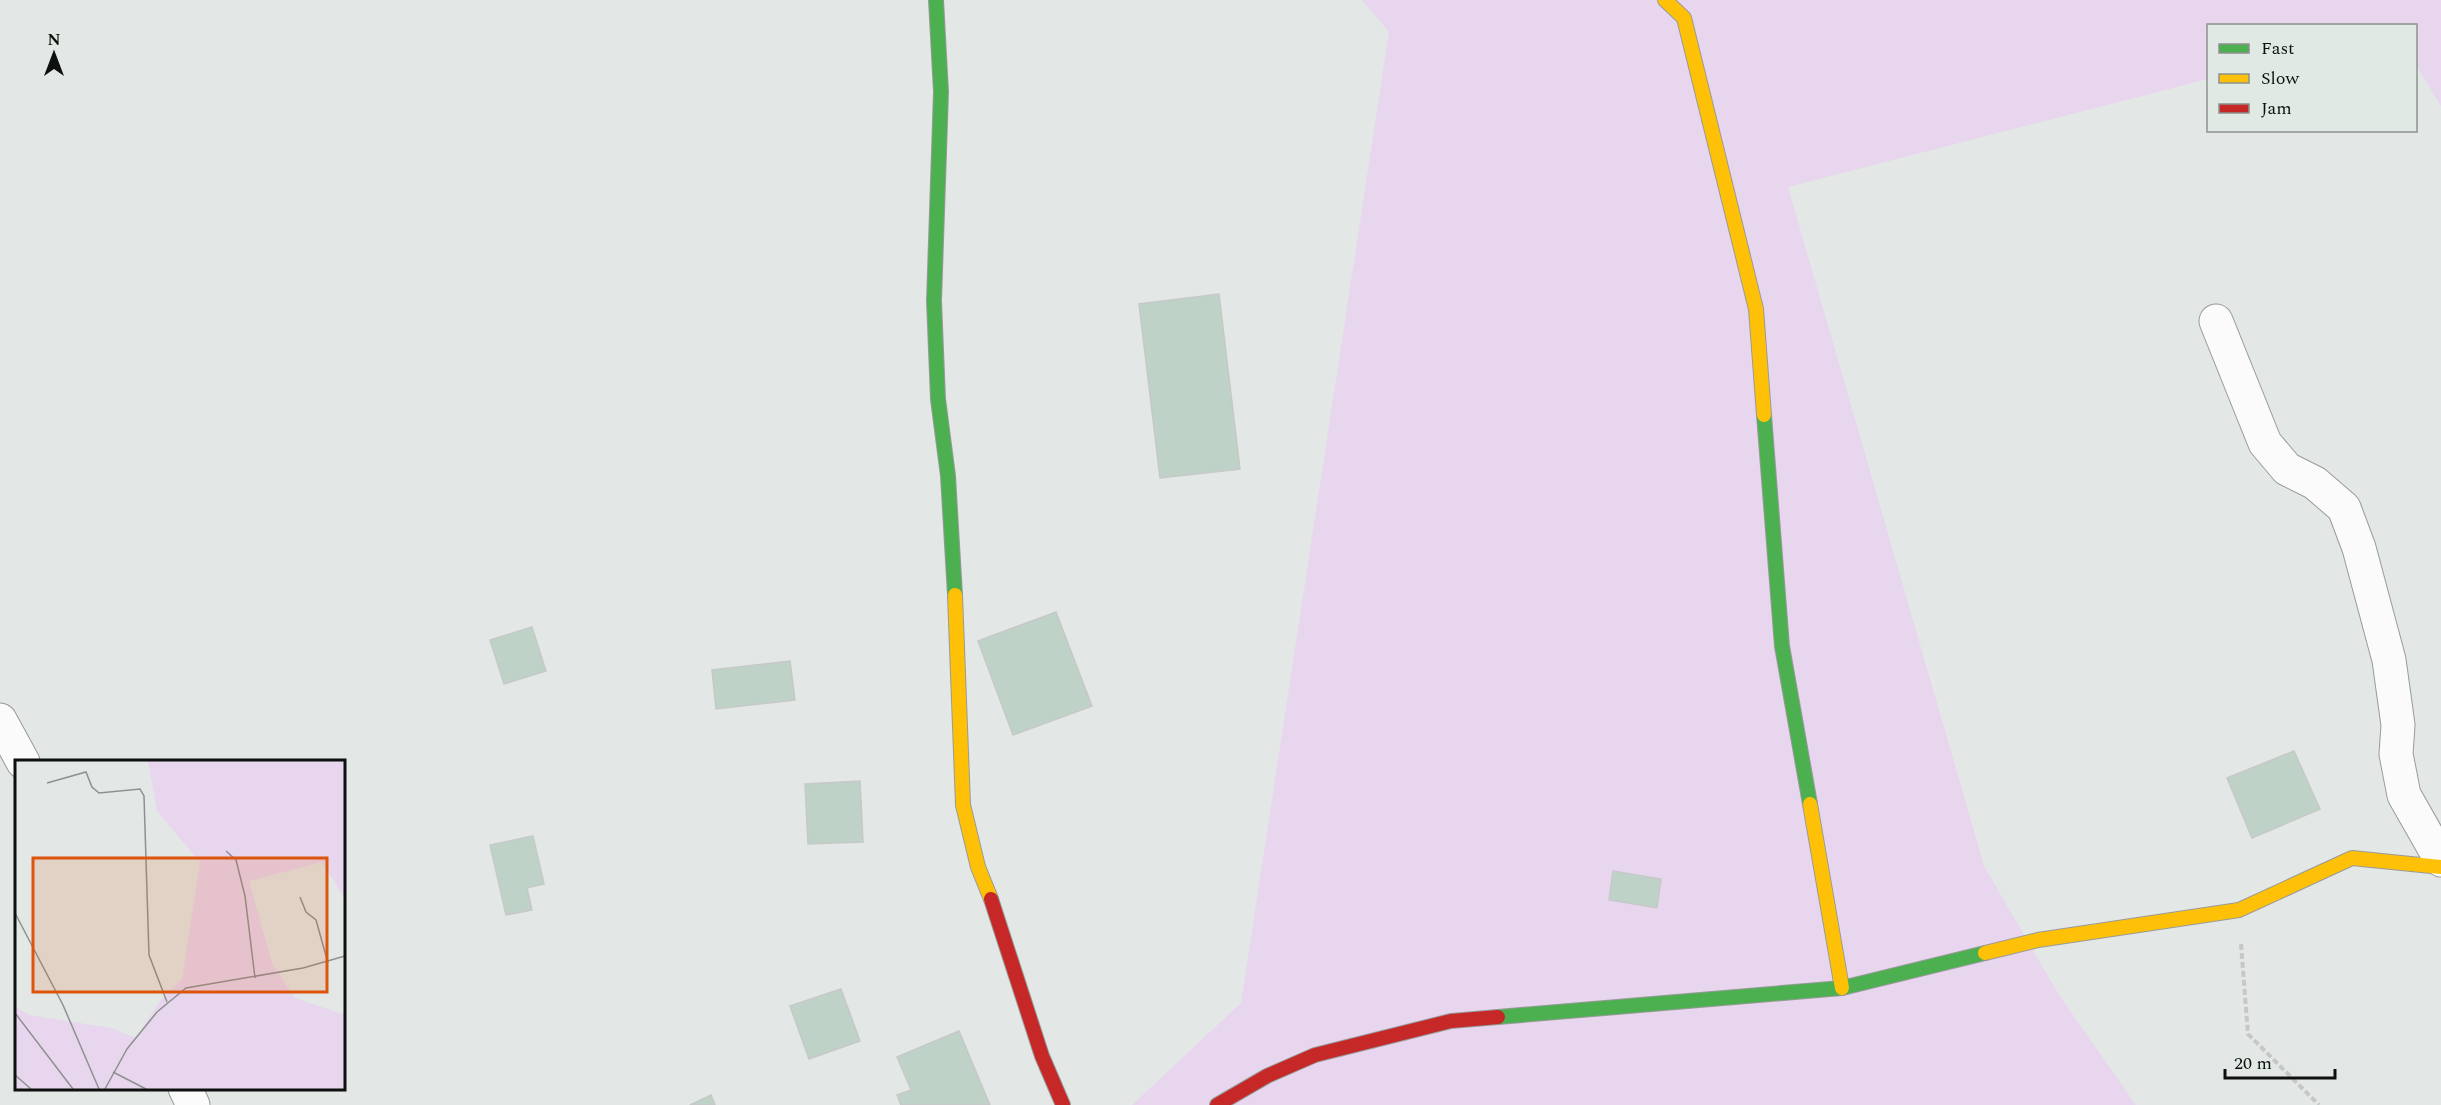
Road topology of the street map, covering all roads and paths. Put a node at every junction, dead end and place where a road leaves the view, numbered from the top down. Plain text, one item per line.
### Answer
1 (936, 0) edge
2 (1665, 0) edge
3 (2216, 321) dead end
4 (0, 720) edge
5 (22, 760) edge
6 (2441, 860) edge
7 (2441, 867) edge
8 (2239, 910) junction
9 (1842, 988) junction
10 (186, 1090) edge
11 (193, 1105) edge
12 (1063, 1105) edge
13 (1217, 1105) edge
14 (2319, 1105) edge

1 - 12 street
2 - 9 street
3 - 6 street
4 - 5 street
7 - 8 street
8 - 9 street
8 - 14 path
9 - 13 street
10 - 11 street

